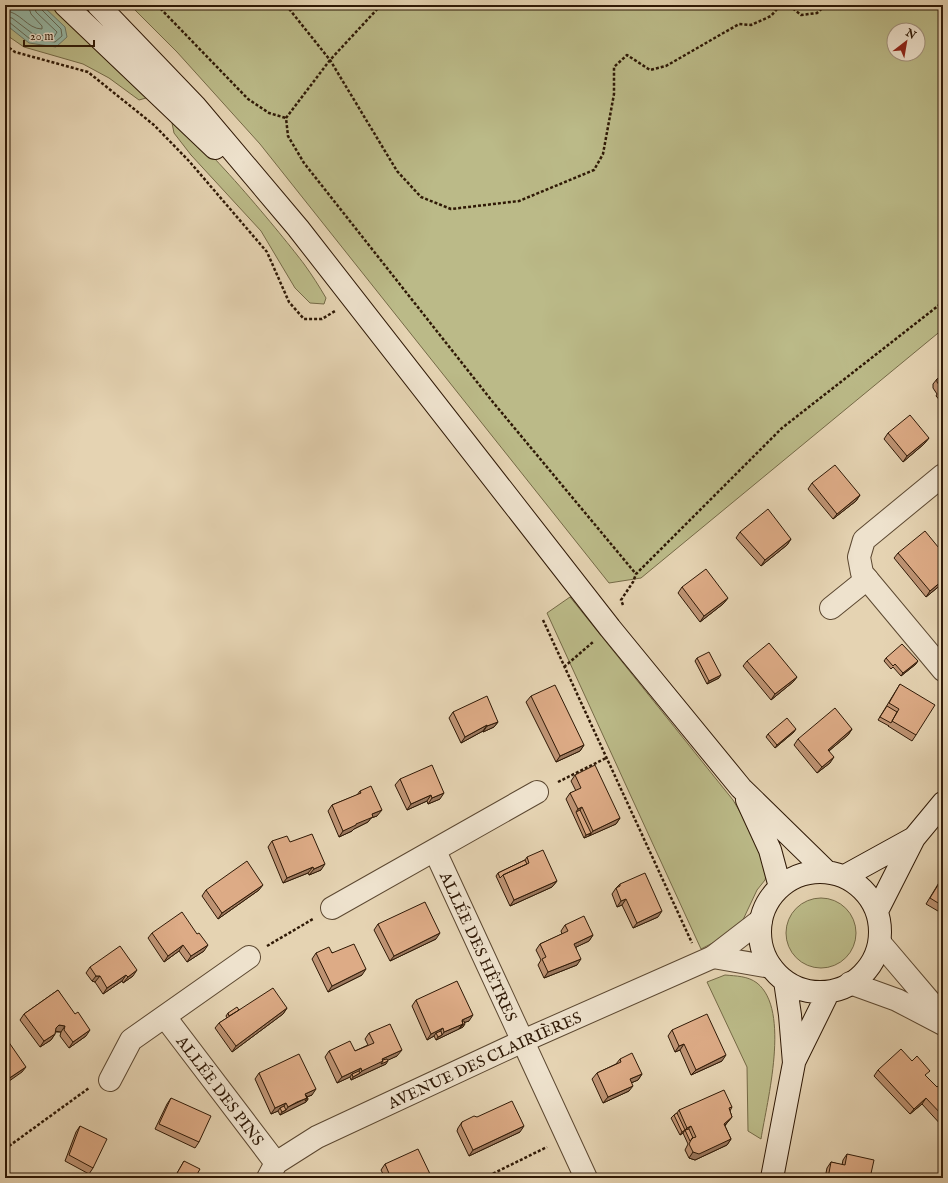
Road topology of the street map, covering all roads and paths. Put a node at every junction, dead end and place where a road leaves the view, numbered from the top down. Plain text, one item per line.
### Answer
1 (65, 5) edge
2 (98, 5) edge
3 (157, 5) edge
4 (286, 5) edge
5 (381, 5) edge
6 (826, 5) edge
7 (5, 45) edge
8 (330, 60) junction
9 (286, 118) junction
10 (298, 228) junction
11 (353, 299) junction
12 (943, 302) edge
13 (943, 475) edge
14 (636, 574) junction
15 (867, 579) junction
16 (831, 608) dead end
17 (624, 610) dead end
18 (543, 620) dead end
19 (598, 638) dead end
20 (564, 667) junction
21 (943, 670) edge
22 (606, 758) junction
23 (741, 788) junction
24 (537, 792) joint
25 (943, 803) edge
26 (914, 838) junction
27 (435, 851) junction
28 (836, 874) junction
29 (780, 887) junction
30 (332, 908) joint
31 (877, 911) junction
32 (761, 920) junction
33 (880, 943) junction
34 (703, 953) junction
35 (249, 957) joint
36 (778, 974) junction
37 (850, 983) junction
38 (828, 993) junction
39 (164, 1017) junction
40 (943, 1017) edge
41 (943, 1024) edge
42 (523, 1041) junction
43 (794, 1063) junction
44 (114, 1073) joint
45 (567, 1137) junction
46 (5, 1149) edge
47 (272, 1171) edge
48 (484, 1178) edge
49 (586, 1178) edge
50 (772, 1178) edge

1 - 10 main road
2 - 10 main road
3 - 9 path
4 - 8 path
5 - 8 path
6 - 8 path
7 - 11 path
8 - 9 path
9 - 14 path
10 - 11 main road
11 - 23 main road
12 - 14 path
13 - 15 main road
14 - 17 path
15 - 16 main road
15 - 21 main road
18 - 20 path
19 - 20 path
20 - 22 path
22 - 24 path
22 - 34 path
23 - 28 main road
23 - 29 main road
24 - 27 main road
25 - 26 main road
26 - 28 main road
26 - 31 main road
27 - 30 main road
27 - 42 main road, ALLÉE DES HÊTRES
28 - 29 main road
28 - 31 main road
29 - 32 main road
30 - 35 path
31 - 33 main road
32 - 34 main road, AVENUE DES CLAIRIÈRES
32 - 36 main road
33 - 37 main road
33 - 40 main road
34 - 36 main road
34 - 42 main road, AVENUE DES CLAIRIÈRES
35 - 39 main road
36 - 38 main road
36 - 43 main road
37 - 38 main road
37 - 41 main road
38 - 43 main road
39 - 44 main road
39 - 47 main road, ALLÉE DES PINS
42 - 45 main road, ALLÉE DES HÊTRES
42 - 47 main road, AVENUE DES CLAIRIÈRES
43 - 50 main road
44 - 46 path
45 - 48 path
45 - 49 main road, ALLÉE DES HÊTRES

